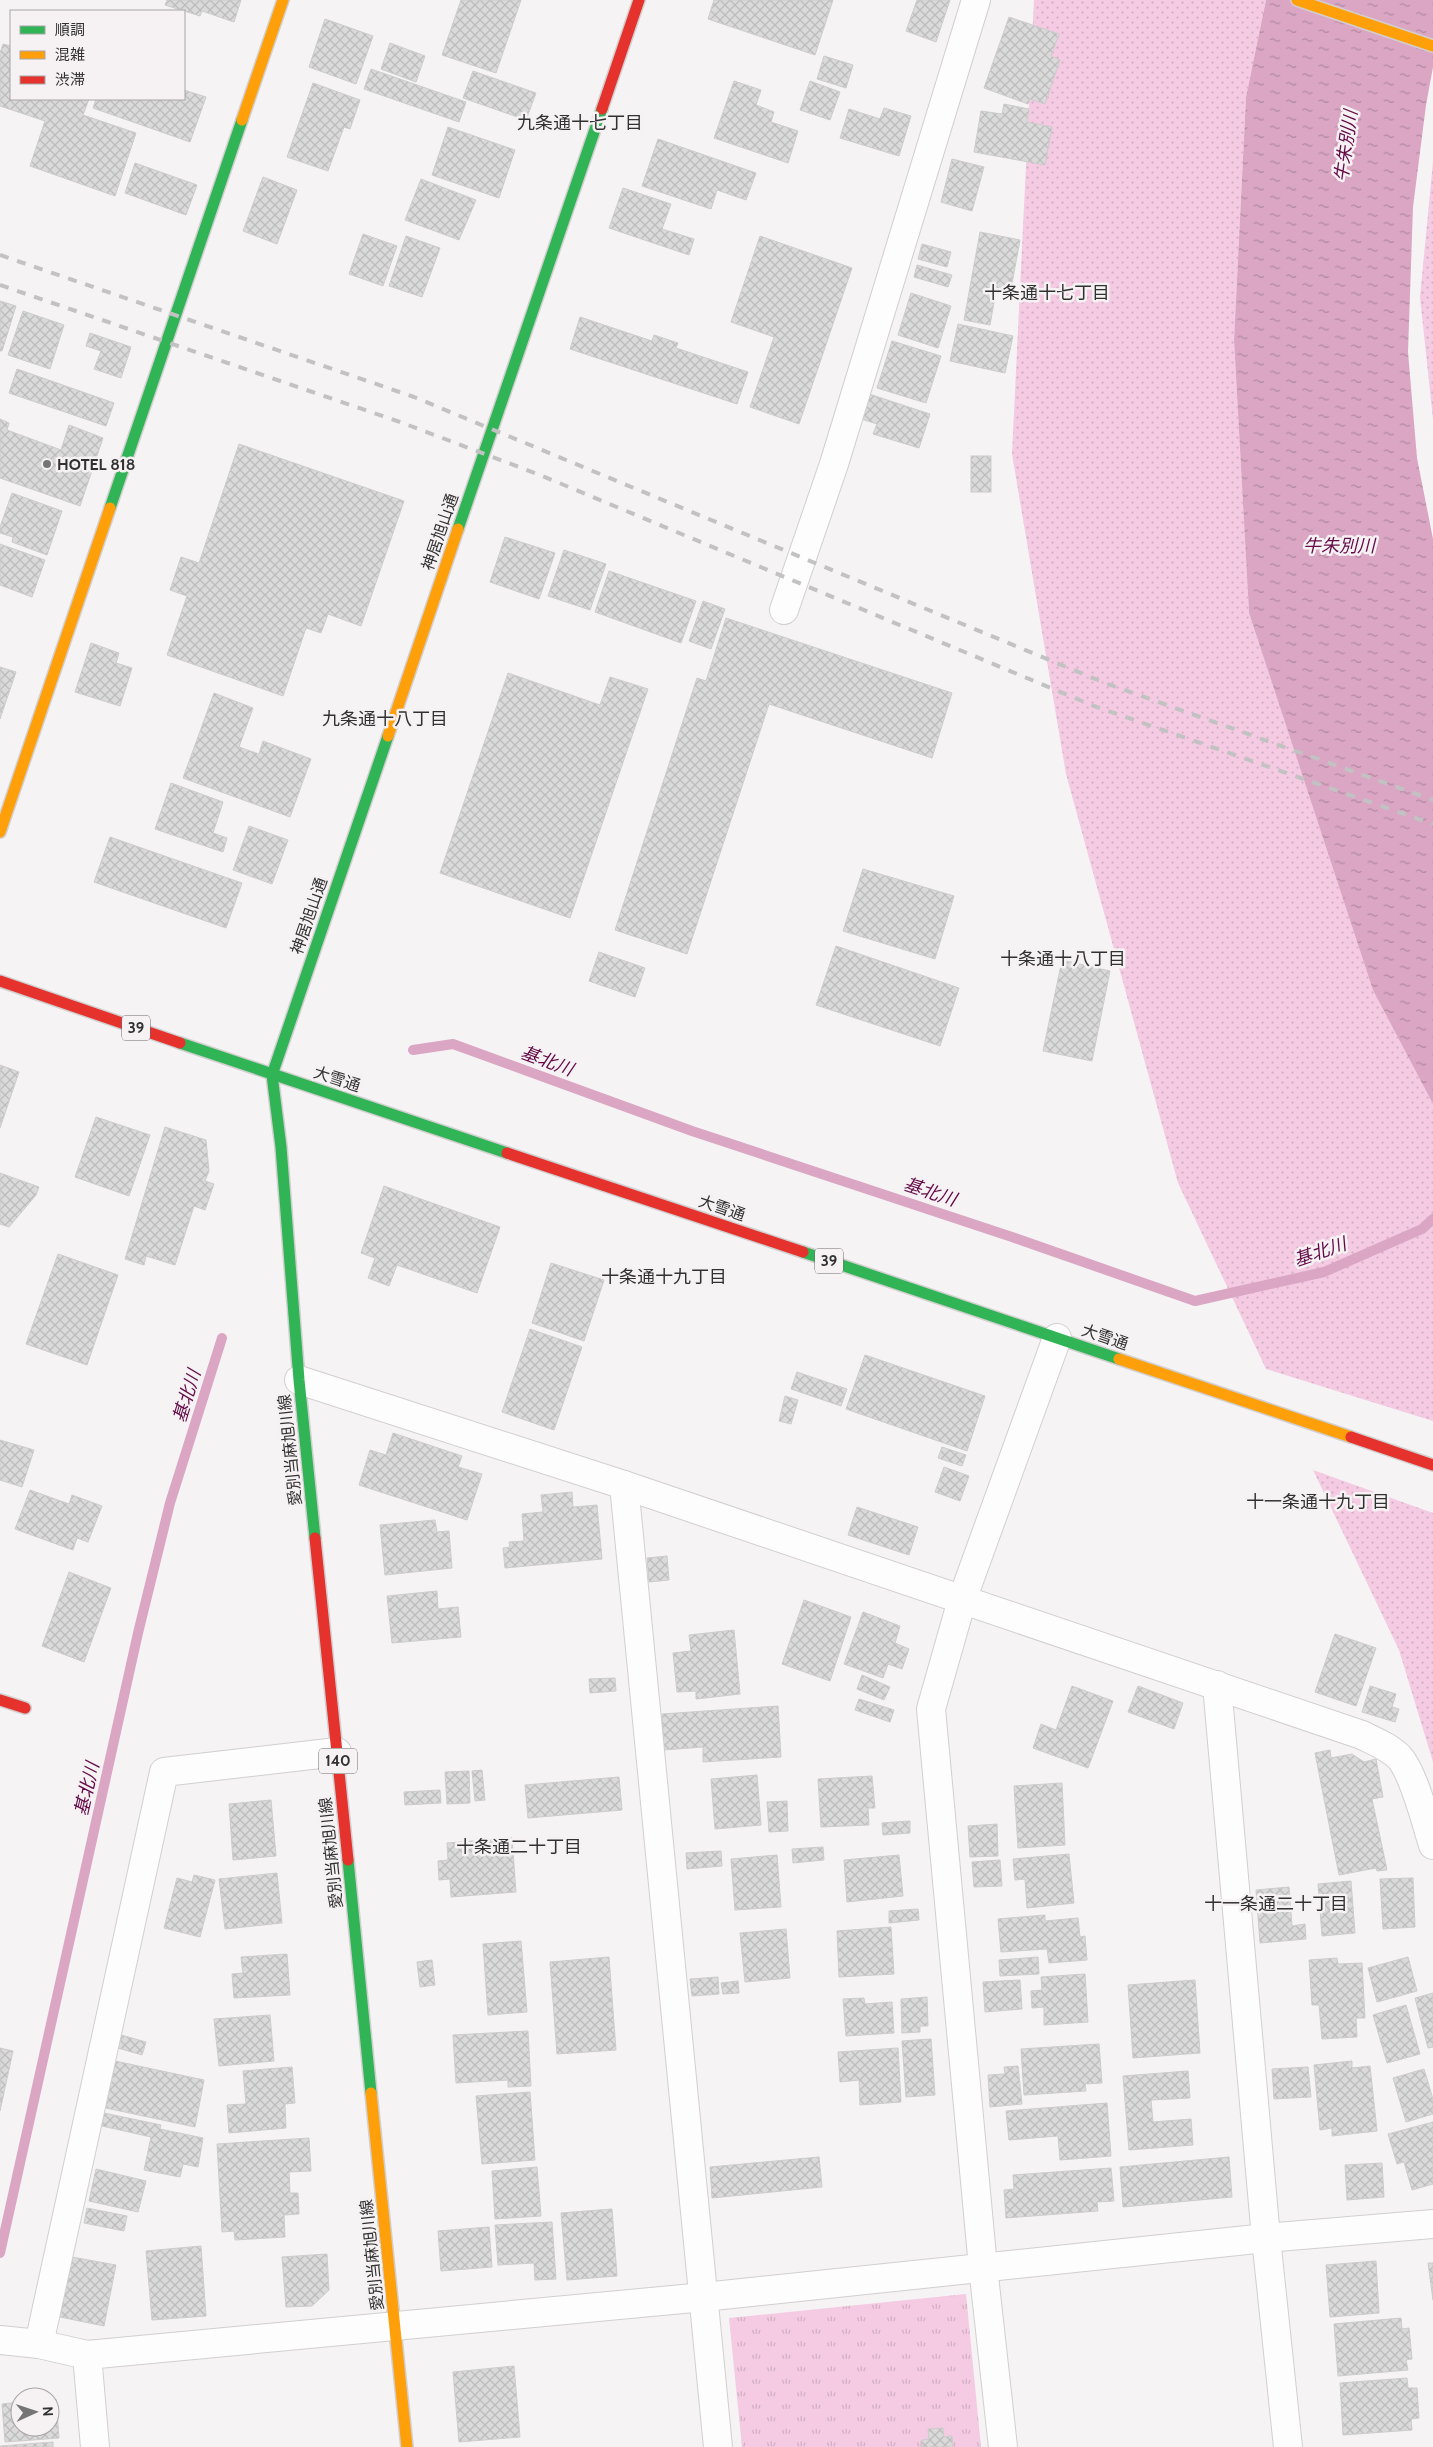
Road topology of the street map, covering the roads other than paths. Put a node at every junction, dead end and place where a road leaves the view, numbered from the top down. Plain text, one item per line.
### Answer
1 (283, 0) edge
2 (639, 0) edge
3 (976, 0) edge
4 (1297, 0) edge
5 (1433, 46) edge
6 (784, 610) dead end
7 (0, 832) edge
8 (0, 981) edge
9 (272, 1075) junction
10 (1057, 1338) junction
11 (299, 1380) junction
12 (1433, 1465) edge
13 (624, 1485) junction
14 (962, 1600) junction
15 (1217, 1685) junction
16 (0, 1700) edge
17 (25, 1708) dead end
18 (337, 1752) junction
19 (1433, 1845) edge
20 (1433, 2224) edge
21 (1266, 2238) junction
22 (983, 2267) junction
23 (704, 2297) junction
24 (395, 2327) junction
25 (4, 2341) edge
26 (39, 2344) junction
27 (87, 2355) junction
28 (95, 2447) edge
29 (407, 2447) edge
30 (718, 2447) edge
31 (1003, 2447) edge
32 (1288, 2447) edge

1 - 7 main road
2 - 9 main road, 神居旭山通
3 - 6 street
4 - 5 main road
8 - 9 main road, 大雪通 / 39
9 - 10 main road, 大雪通 / 39
9 - 11 main road, 愛別当麻旭川線 / 140
10 - 12 main road, 大雪通 / 39
10 - 14 street
11 - 13 street
11 - 18 main road, 愛別当麻旭川線 / 140
13 - 14 street
13 - 23 street
14 - 15 street
14 - 22 street
15 - 19 street
15 - 21 street
16 - 17 main road
18 - 24 main road, 愛別当麻旭川線 / 140
18 - 26 street
20 - 21 street
21 - 22 street
21 - 32 street
22 - 23 street
22 - 31 street
23 - 24 street
23 - 30 street
24 - 27 street
24 - 29 main road, 愛別当麻旭川線 / 140
25 - 26 street
26 - 27 street
27 - 28 street

